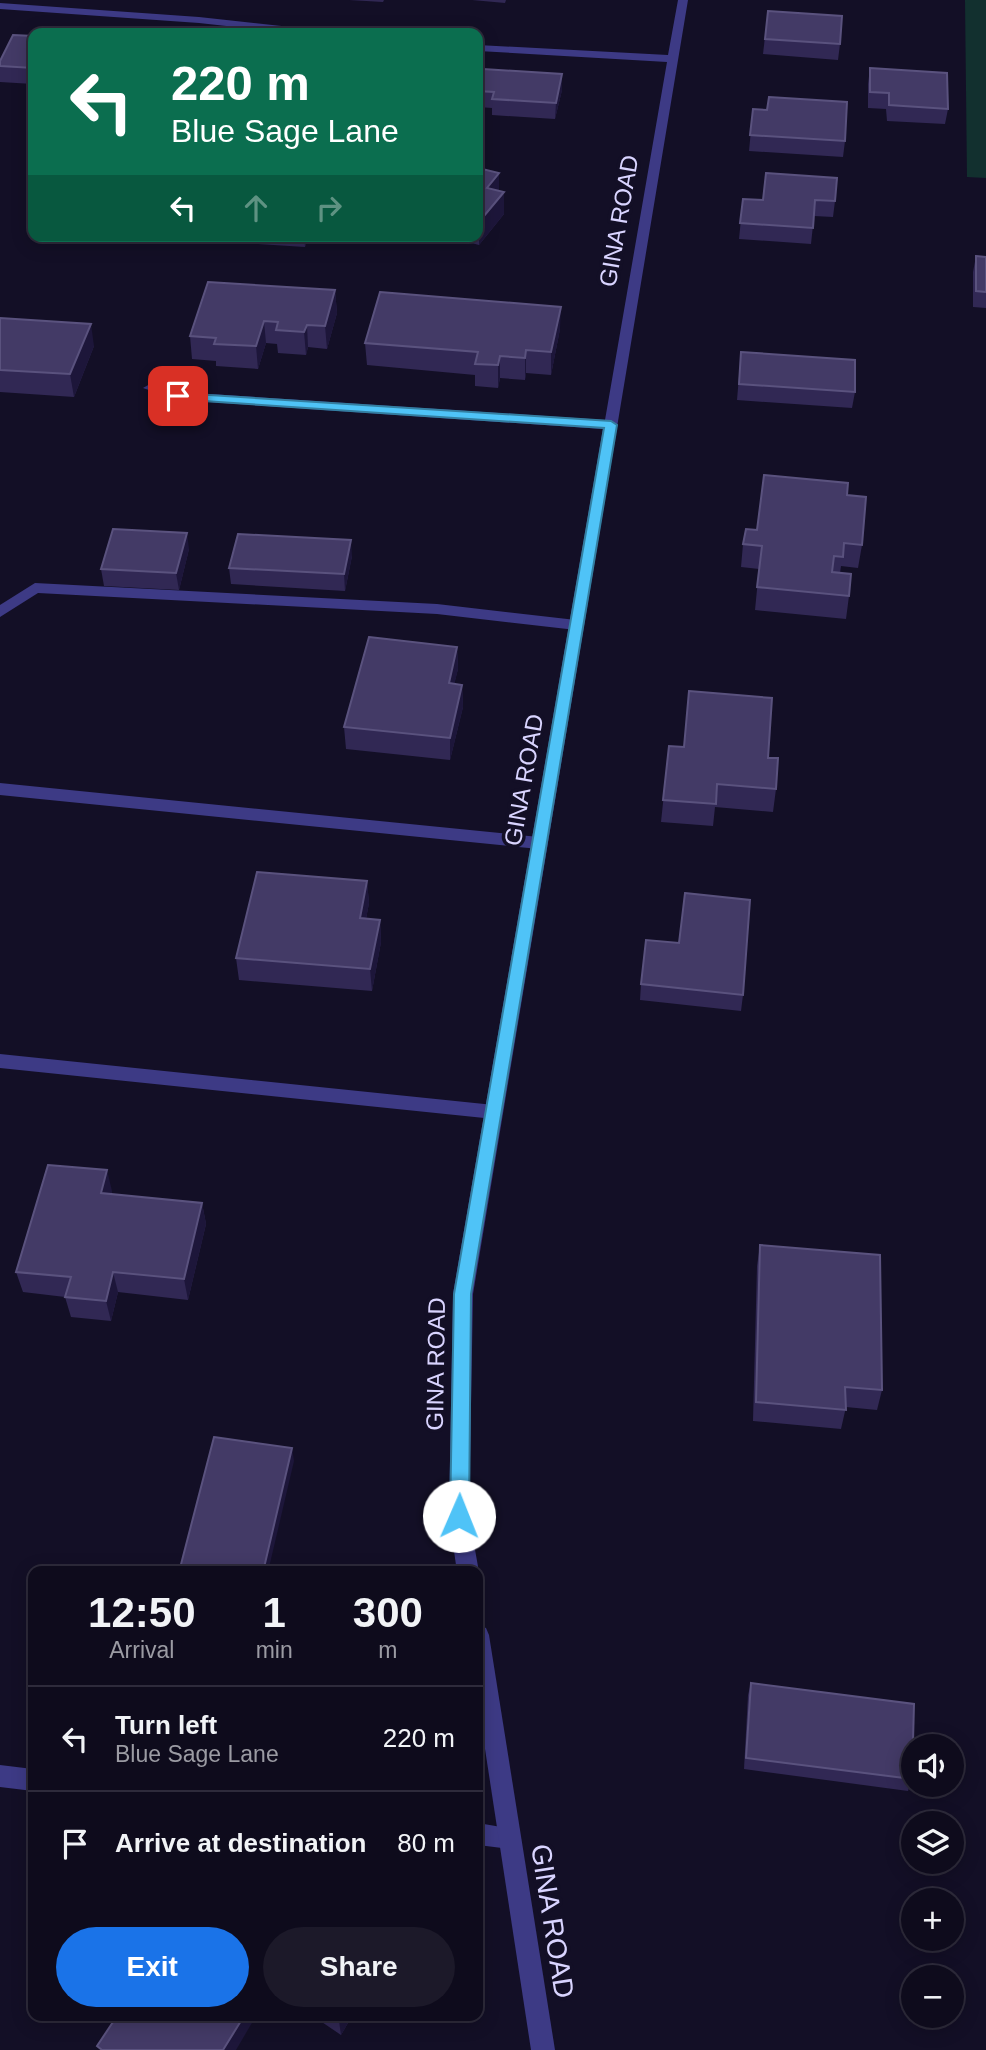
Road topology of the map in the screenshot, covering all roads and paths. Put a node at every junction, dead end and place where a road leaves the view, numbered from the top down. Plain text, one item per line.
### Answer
1 (683, 0) edge
2 (0, 6) edge
3 (272, 28) edge
4 (483, 48) edge
5 (673, 59) junction
6 (150, 388) dead end
7 (611, 425) junction
8 (0, 612) edge
9 (576, 625) junction
10 (0, 789) edge
11 (539, 843) junction
12 (0, 1062) edge
13 (494, 1112) junction
14 (467, 1566) edge
15 (483, 1668) edge
16 (0, 1776) edge
17 (28, 1779) edge
18 (483, 1835) edge
19 (509, 1838) junction
20 (543, 2050) edge

1 - 5 street, GINA ROAD
2 - 3 street
4 - 5 street
5 - 7 street, GINA ROAD
6 - 7 street
7 - 9 street, GINA ROAD
8 - 9 street
9 - 11 street, GINA ROAD
10 - 11 street
11 - 13 street, GINA ROAD
12 - 13 street
13 - 14 street, GINA ROAD
15 - 19 street, GINA ROAD
16 - 17 street
18 - 19 street
19 - 20 street, GINA ROAD

